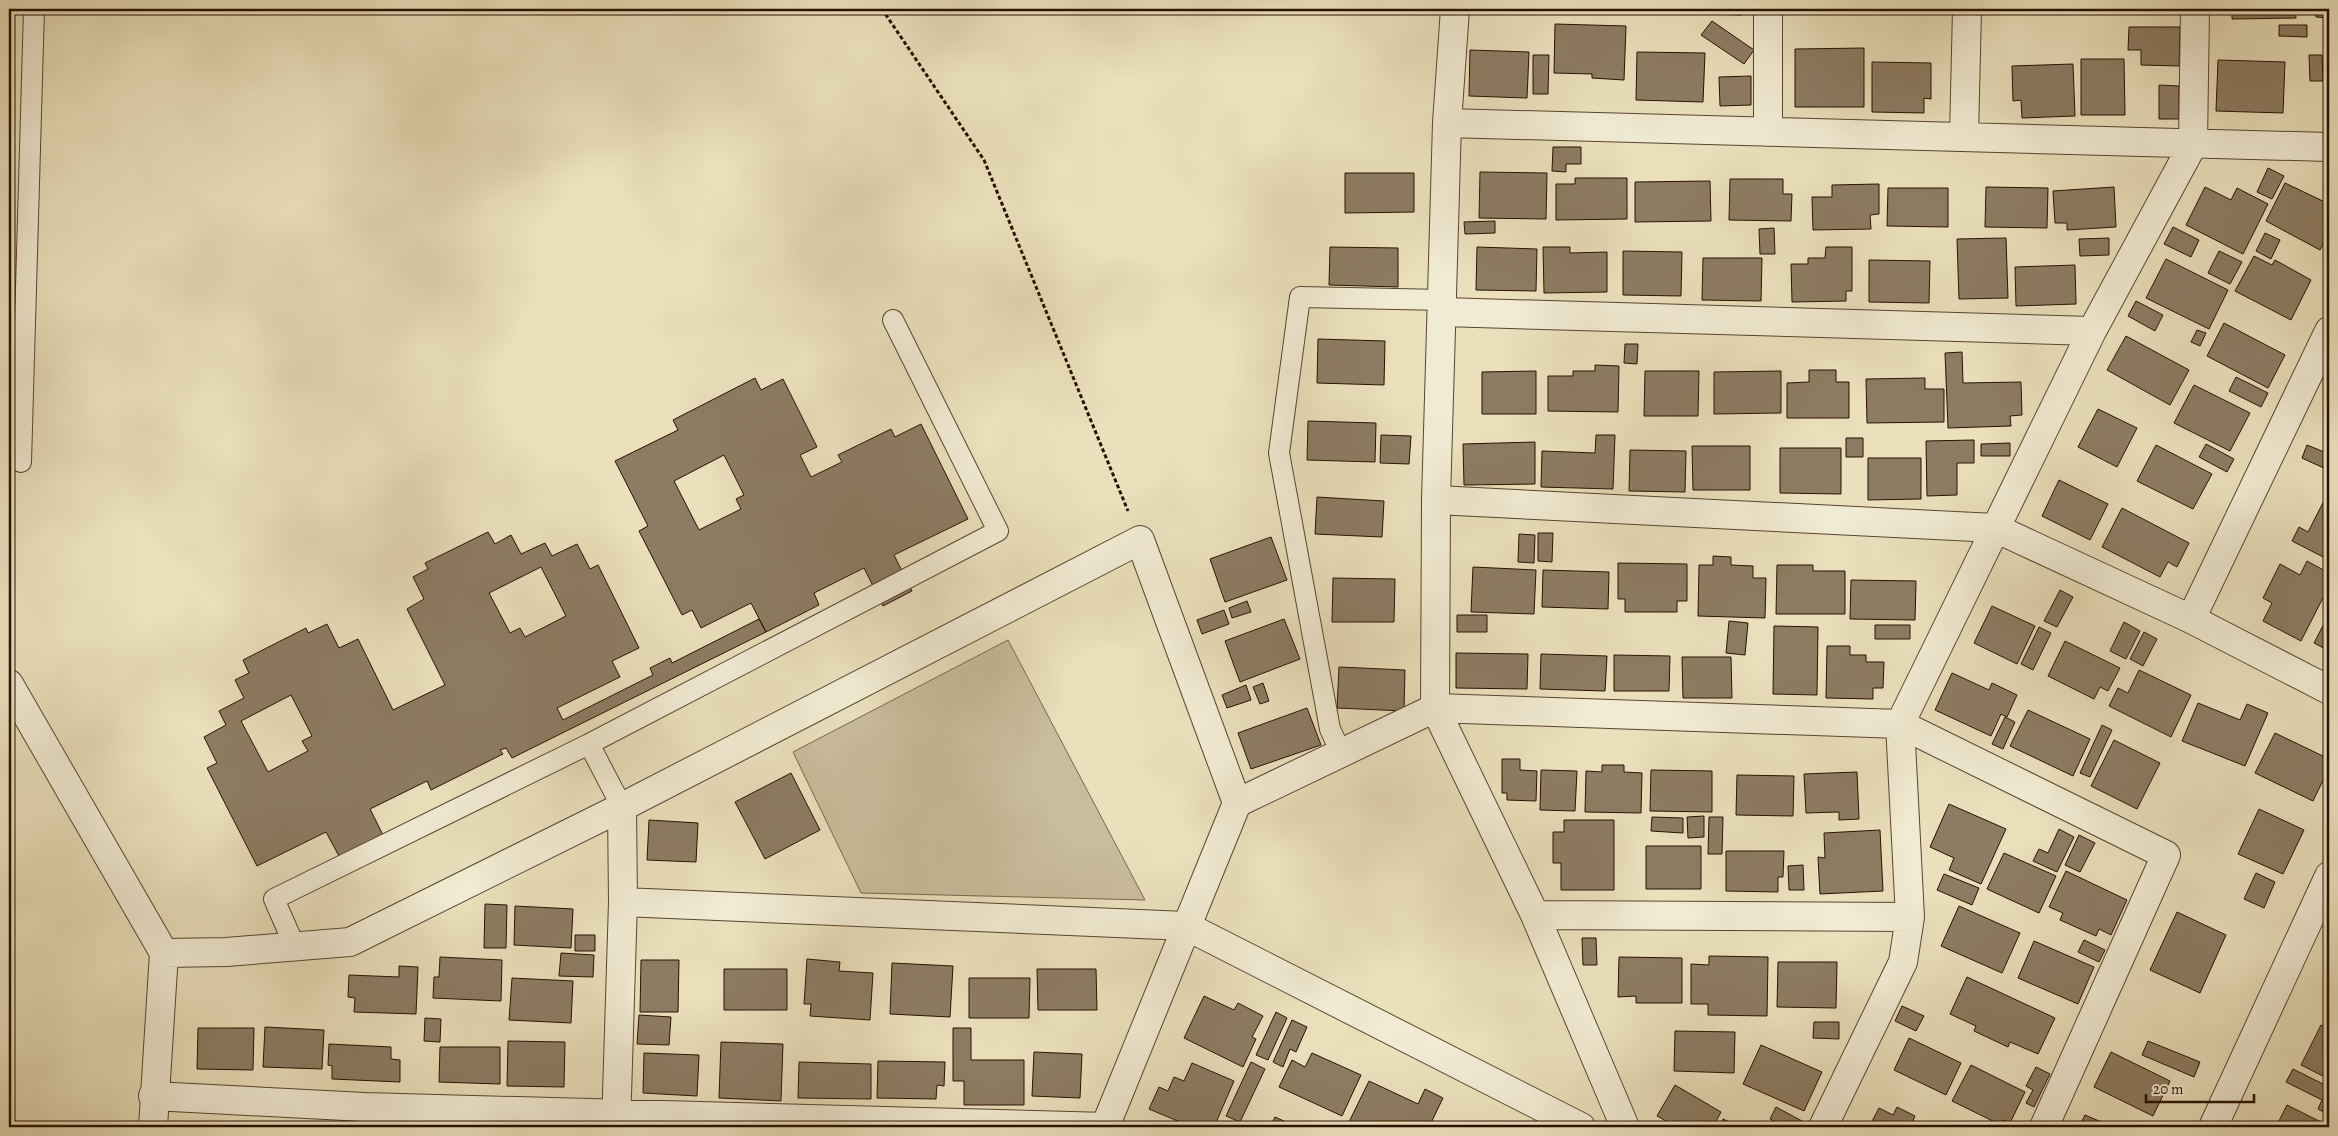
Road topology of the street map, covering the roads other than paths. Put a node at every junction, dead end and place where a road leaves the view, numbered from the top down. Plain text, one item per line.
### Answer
1 (34, 9) edge
2 (1455, 9) edge
3 (1768, 9) edge
4 (1967, 9) edge
5 (2196, 9) edge
6 (1447, 123) junction
7 (1768, 132) junction
8 (1964, 136) junction
9 (2192, 144) junction
10 (2329, 147) edge
11 (1443, 306) junction
12 (893, 320) dead end
13 (2092, 330) junction
14 (2329, 331) edge
15 (21, 462) dead end
16 (1436, 500) junction
17 (1995, 528) junction
18 (2191, 619) junction
19 (9, 684) edge
20 (2329, 690) edge
21 (1435, 708) junction
22 (1900, 724) junction
23 (589, 744) junction
24 (1341, 754) junction
25 (1237, 804) junction
26 (622, 807) junction
27 (2329, 876) edge
28 (623, 902) junction
29 (1535, 915) junction
30 (1910, 917) junction
31 (1186, 926) junction
32 (295, 947) junction
33 (164, 954) junction
34 (154, 1096) junction
35 (364, 1117) edge
36 (616, 1121) edge
37 (152, 1127) edge
38 (1106, 1127) edge
39 (1581, 1127) edge
40 (1624, 1127) edge
41 (1824, 1127) edge
42 (2044, 1127) edge
43 (2213, 1127) edge

1 - 15 lane
2 - 6 street
3 - 7 street
4 - 8 street
5 - 9 street
6 - 7 street
6 - 11 street
7 - 8 street
8 - 9 street
9 - 10 street
9 - 13 street
11 - 13 street
11 - 16 street
11 - 24 lane
12 - 23 lane
13 - 17 street
14 - 18 street
16 - 17 street
16 - 21 street
17 - 18 street
17 - 22 street
18 - 20 street
19 - 33 street
21 - 22 street
21 - 24 street
21 - 29 street
22 - 30 street
22 - 42 street
23 - 26 lane
23 - 32 lane
24 - 25 street
25 - 26 street
25 - 31 street
26 - 28 street
26 - 32 street
27 - 43 street
28 - 31 street
28 - 36 street
29 - 30 street
29 - 40 street
30 - 41 street
31 - 38 street
31 - 39 street
32 - 33 street
33 - 34 street
34 - 35 street
34 - 37 street
35 - 36 street
36 - 38 street

